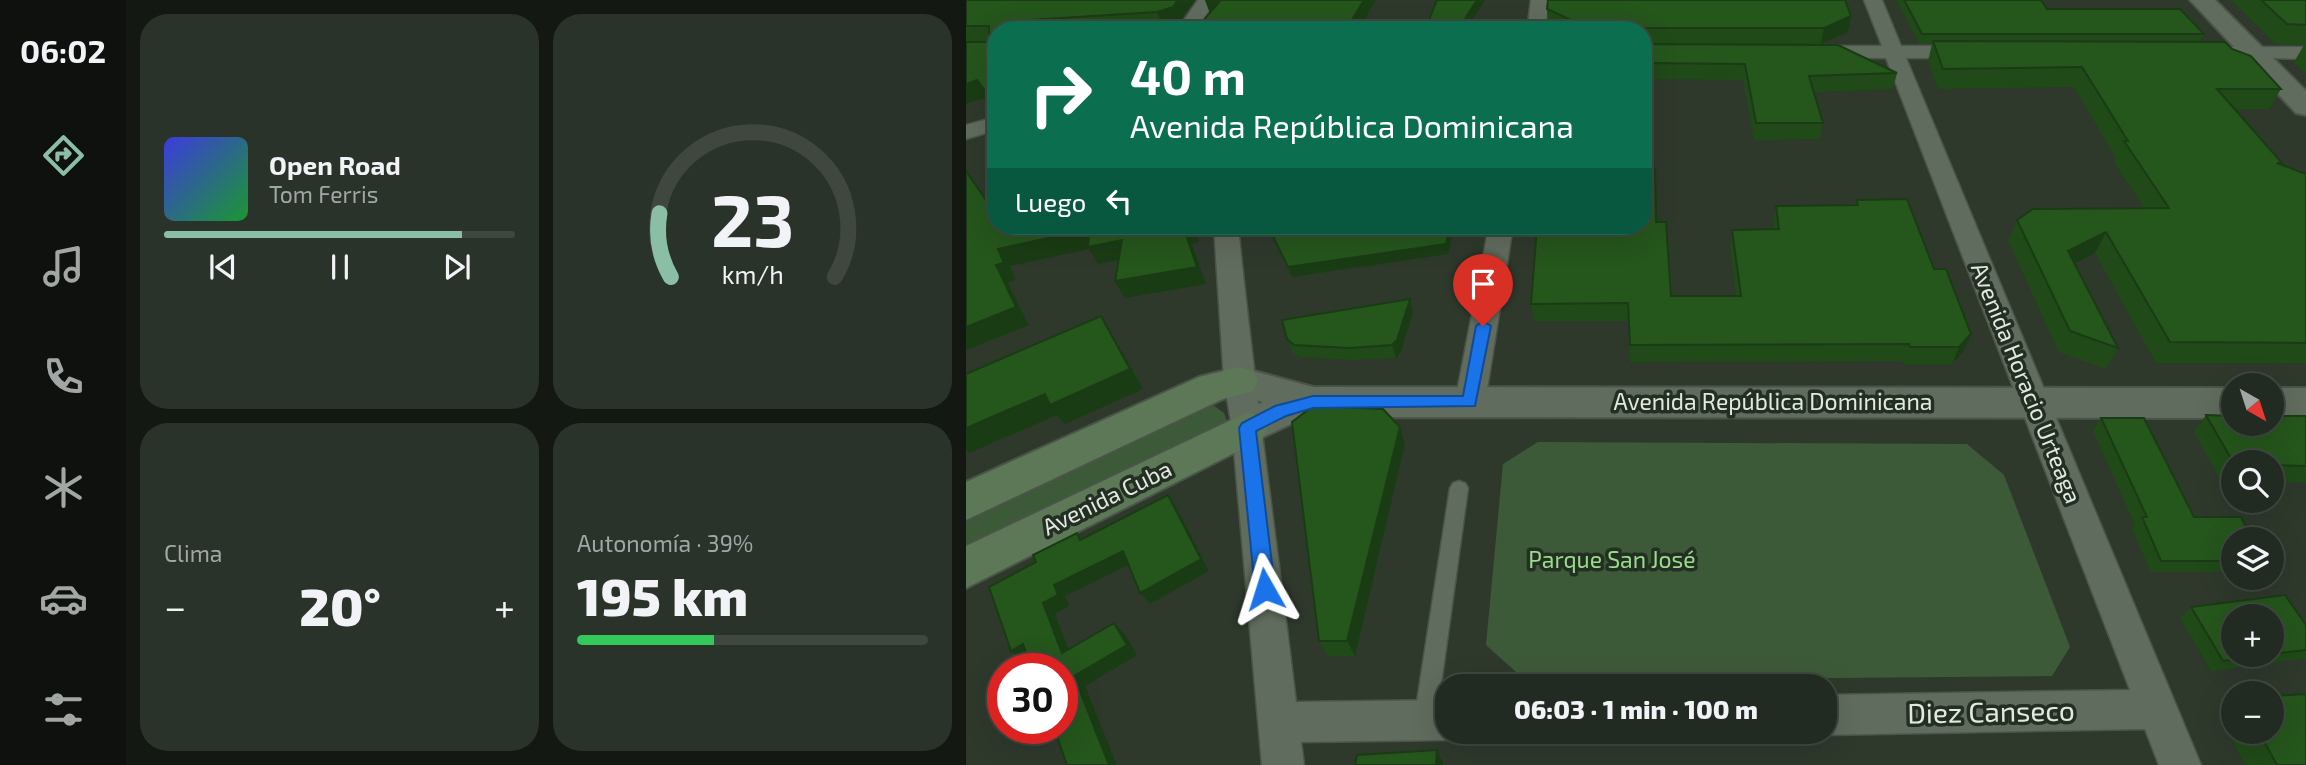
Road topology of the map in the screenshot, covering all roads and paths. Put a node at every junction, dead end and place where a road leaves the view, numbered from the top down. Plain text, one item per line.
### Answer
1 (1207, 0) edge
2 (1540, 0) edge
3 (1873, 0) edge
4 (2202, 0) edge
5 (1192, 21) edge
6 (1537, 21) edge
7 (1894, 51) junction
8 (1798, 52) edge
9 (1990, 52) edge
10 (2215, 53) edge
11 (2254, 53) junction
12 (2306, 53) edge
13 (2306, 107) edge
14 (987, 125) edge
15 (966, 132) edge
16 (1227, 235) edge
17 (1499, 235) edge
18 (1239, 381) junction
19 (1313, 402) junction
20 (1470, 402) junction
21 (2033, 402) junction
22 (2221, 403) edge
23 (2284, 403) edge
24 (2306, 403) edge
25 (1248, 428) junction
26 (1459, 488) dead end
27 (966, 502) edge
28 (966, 568) edge
29 (1441, 674) edge
30 (2156, 709) junction
31 (1837, 715) edge
32 (1435, 721) edge
33 (1279, 722) junction
34 (1283, 765) edge
35 (2179, 765) edge

1 - 5 street
2 - 6 street
3 - 7 street, Avenida Horacio Urteaga
4 - 11 street
7 - 8 street
7 - 9 street
7 - 21 street, Avenida Horacio Urteaga
10 - 11 street
11 - 12 street
11 - 13 street
14 - 15 street
16 - 18 street
17 - 20 street
18 - 19 street, Avenida República Dominicana
18 - 25 street
18 - 27 main road
19 - 20 street, Avenida República Dominicana
19 - 25 street, Avenida República Dominicana
20 - 21 street, Avenida República Dominicana
21 - 22 street, Avenida República Dominicana
21 - 30 street, Avenida Horacio Urteaga
23 - 24 street
25 - 28 main road, Avenida Cuba
25 - 33 street
26 - 29 lane
30 - 31 street, Diez Canseco
30 - 35 street, Avenida Horacio Urteaga
32 - 33 street
33 - 34 street

